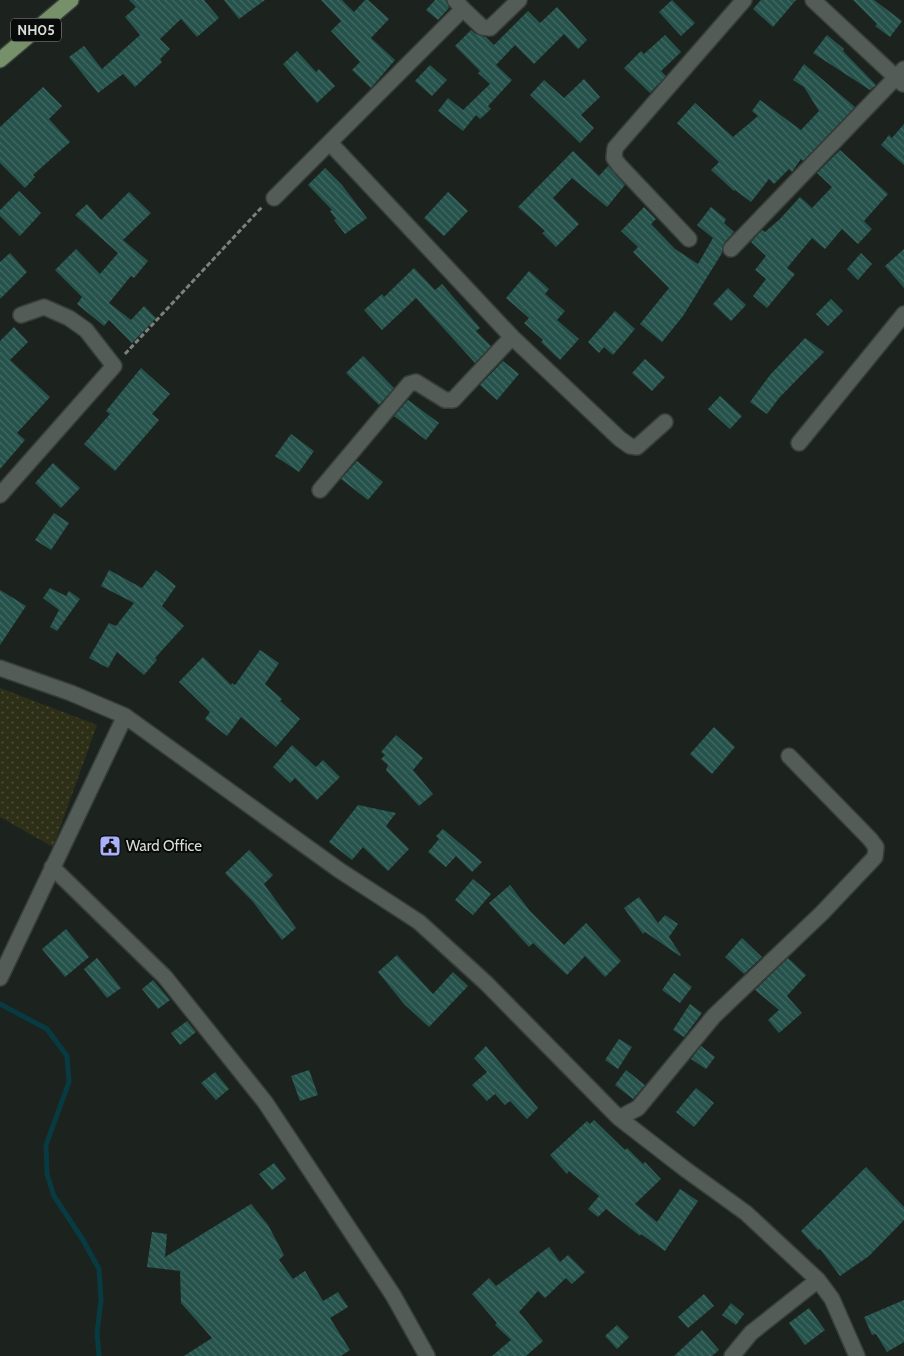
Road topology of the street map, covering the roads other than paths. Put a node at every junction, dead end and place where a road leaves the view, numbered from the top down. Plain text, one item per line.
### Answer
1 (71, 0) edge
2 (520, 0) edge
3 (744, 0) edge
4 (813, 0) edge
5 (459, 5) edge
6 (0, 60) edge
7 (901, 77) edge
8 (330, 142) junction
9 (274, 198) road end
10 (689, 240) dead end
11 (731, 249) dead end
12 (904, 314) edge
13 (21, 316) dead end
14 (512, 337) junction
15 (665, 422) dead end
16 (799, 443) dead end
17 (320, 490) dead end
18 (0, 495) edge
19 (0, 668) edge
20 (125, 716) junction
21 (790, 756) dead end
22 (52, 867) junction
23 (0, 978) edge
24 (620, 1118) junction
25 (818, 1280) junction
26 (428, 1356) edge
27 (732, 1356) edge
28 (857, 1356) edge

1 - 6 main road, NH05
2 - 5 street
3 - 10 street
4 - 7 street
5 - 8 street
7 - 11 street
8 - 9 street
8 - 14 street
12 - 16 street
13 - 18 street
14 - 15 street
14 - 17 street
19 - 20 street
20 - 22 street
20 - 24 street
21 - 24 street
22 - 23 street
22 - 26 street
24 - 25 street
25 - 27 street
25 - 28 street

